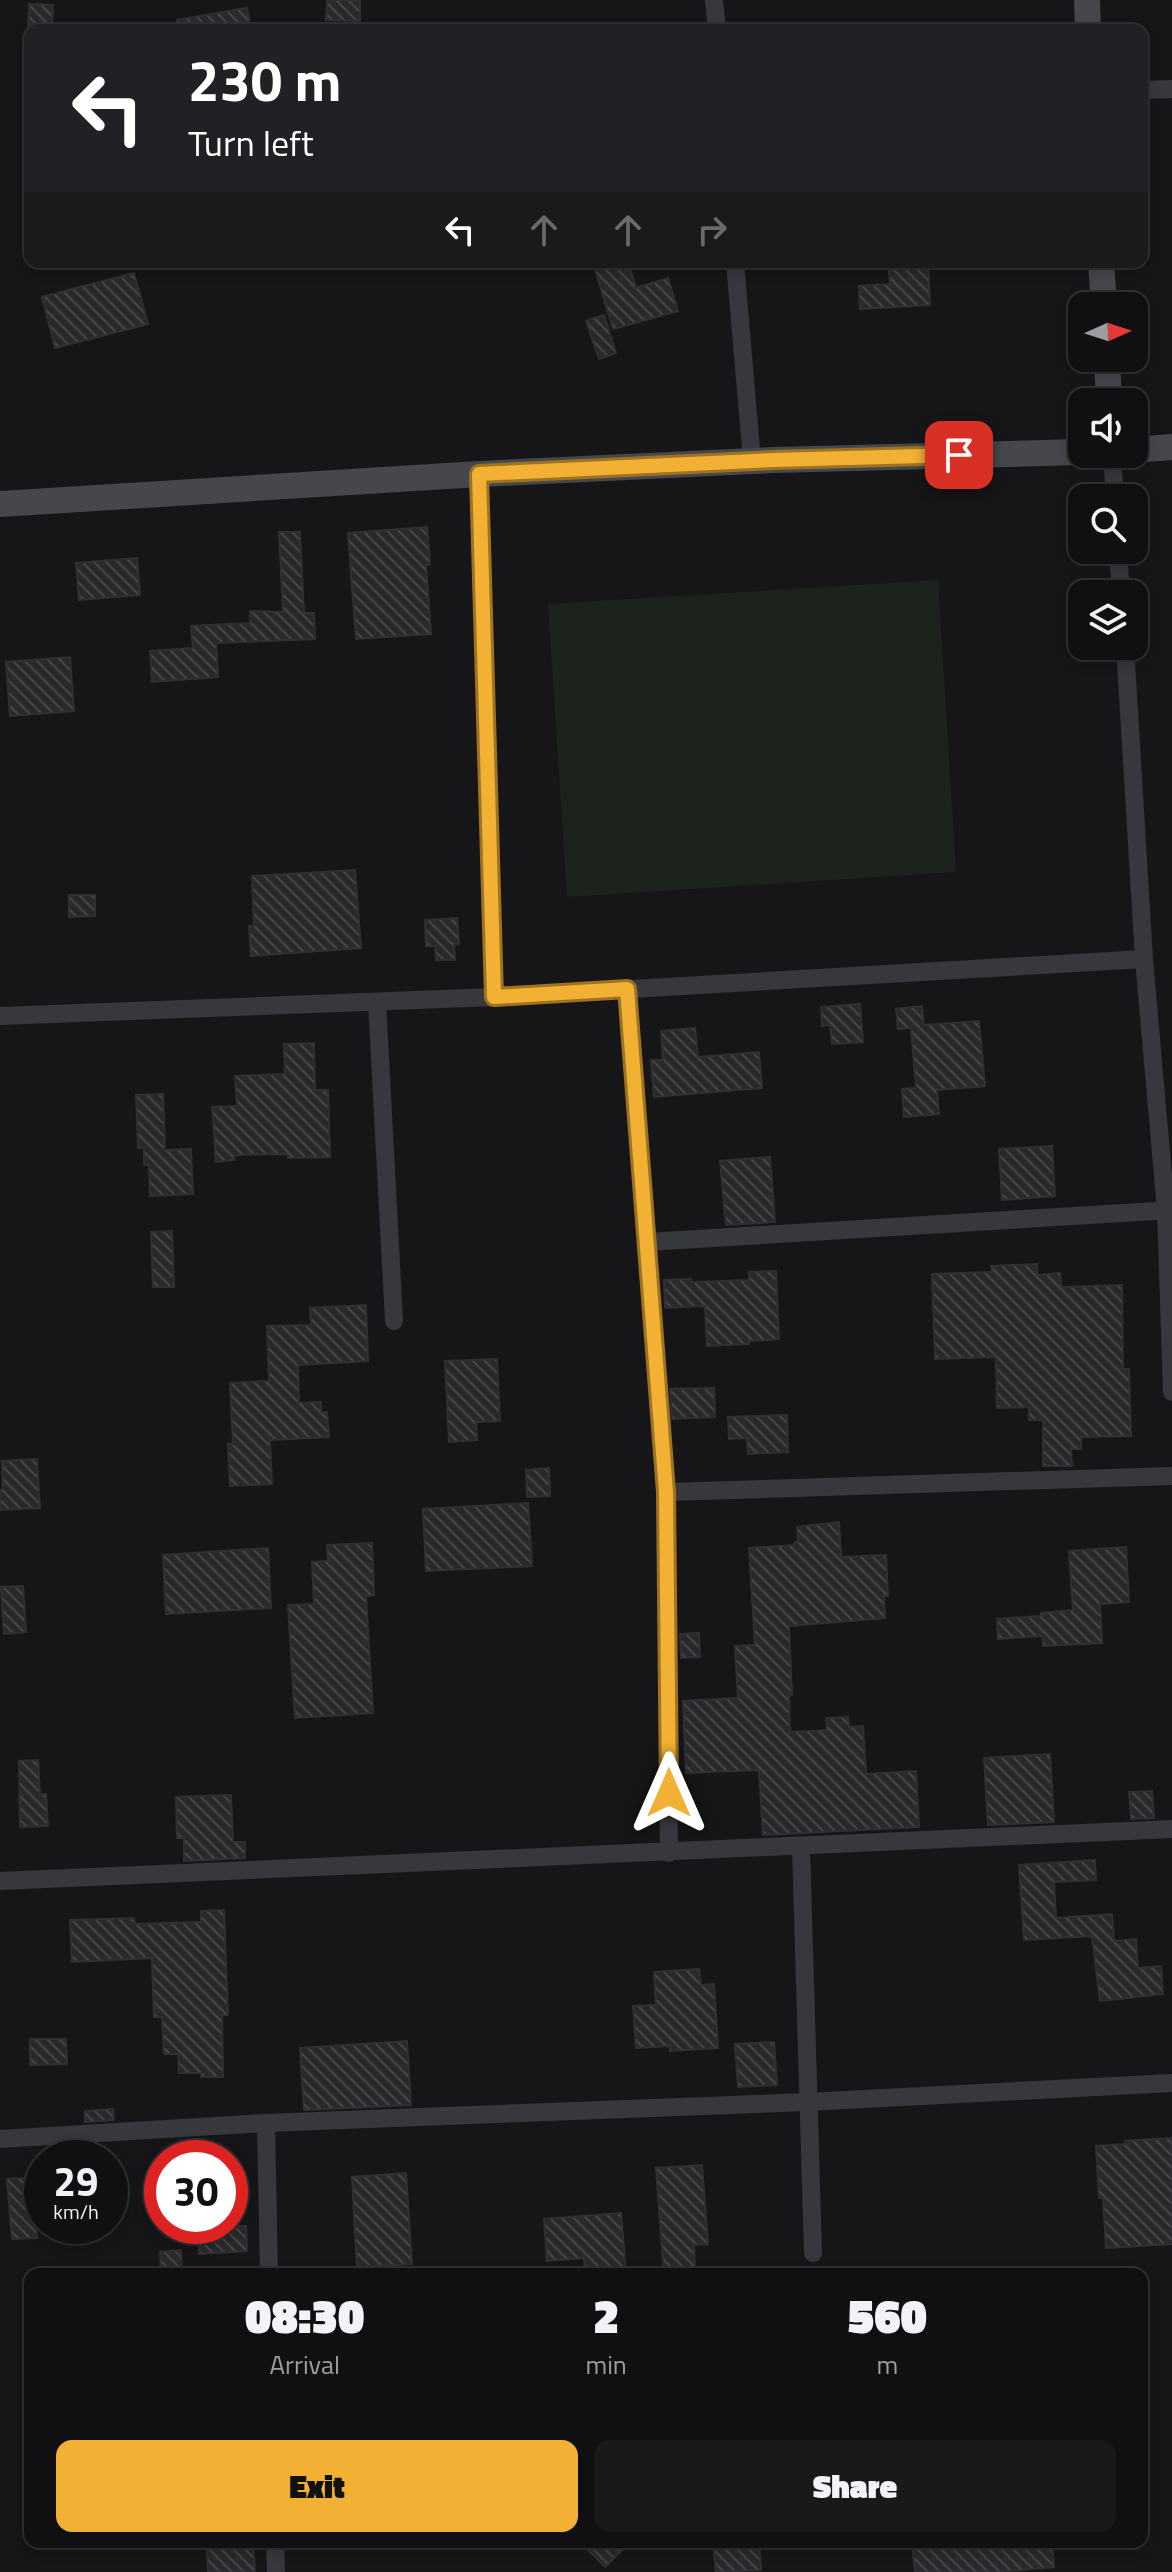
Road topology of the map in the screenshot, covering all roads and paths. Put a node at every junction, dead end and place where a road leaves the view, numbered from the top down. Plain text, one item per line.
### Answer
1 (714, 0) edge
2 (1087, 0) edge
3 (716, 24) edge
4 (1088, 24) edge
5 (1172, 89) edge
6 (1148, 90) edge
7 (736, 268) edge
8 (1101, 268) edge
9 (1103, 292) edge
10 (1172, 447) edge
11 (1148, 449) edge
12 (1068, 452) edge
13 (752, 461) junction
14 (479, 474) junction
15 (0, 504) edge
16 (1126, 660) edge
17 (1144, 959) junction
18 (627, 989) junction
19 (494, 997) junction
20 (377, 1002) junction
21 (0, 1016) edge
22 (1169, 1210) edge
23 (647, 1242) junction
24 (394, 1321) dead end
25 (1172, 1392) edge
26 (1172, 1476) edge
27 (666, 1492) junction
28 (1172, 1829) edge
29 (801, 1847) junction
30 (669, 1853) junction
31 (0, 1881) edge
32 (1172, 2083) edge
33 (807, 2102) junction
34 (266, 2123) junction
35 (0, 2139) edge
36 (813, 2253) dead end
37 (269, 2268) edge
38 (275, 2548) edge
39 (276, 2572) edge

1 - 3 street
2 - 4 street
5 - 6 street
7 - 13 street
8 - 9 street
10 - 11 street
12 - 13 street
13 - 14 street
14 - 15 street
14 - 19 street
16 - 17 street
17 - 18 street
17 - 22 street
18 - 19 street
18 - 23 street
19 - 20 street
20 - 21 street
20 - 24 street
22 - 23 street
22 - 25 street
23 - 27 street
26 - 27 street
27 - 30 street
28 - 29 street
29 - 30 street
29 - 33 street
30 - 31 street
32 - 33 street
33 - 34 street
33 - 36 street
34 - 35 street
34 - 37 street
38 - 39 street

